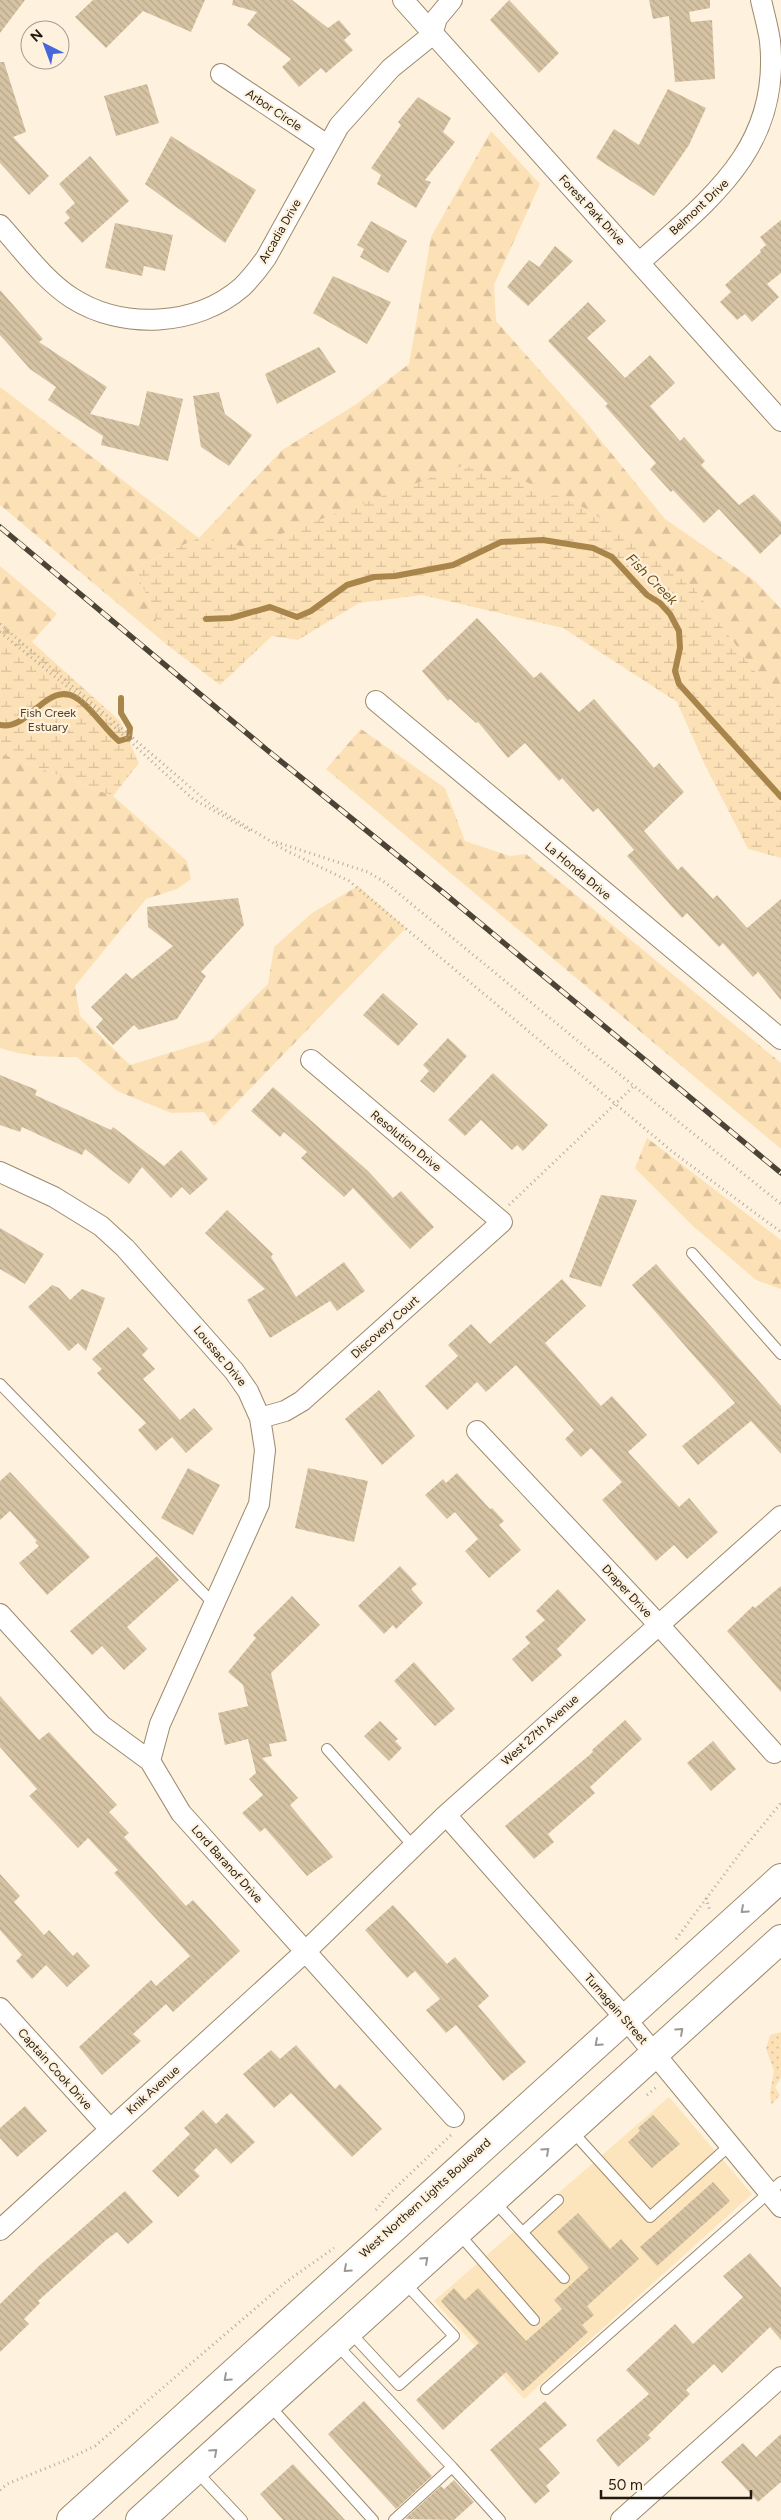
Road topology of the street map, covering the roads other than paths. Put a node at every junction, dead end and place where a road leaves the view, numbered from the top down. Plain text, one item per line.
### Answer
1 (403, 0) edge
2 (452, 0) edge
3 (761, 0) edge
4 (432, 35) junction
5 (221, 74) dead end
6 (775, 90) edge
7 (327, 145) junction
8 (0, 225) edge
9 (640, 262) junction
10 (781, 421) edge
11 (376, 701) dead end
12 (781, 1039) edge
13 (311, 1060) dead end
14 (0, 1172) edge
15 (499, 1220) joint
16 (692, 1253) dead end
17 (781, 1354) edge
18 (0, 1384) edge
19 (260, 1418) junction
20 (477, 1431) dead end
21 (781, 1516) edge
22 (214, 1604) junction
23 (0, 1614) edge
24 (659, 1624) junction
25 (327, 1749) dead end
26 (774, 1753) dead end
27 (150, 1761) junction
28 (446, 1814) junction
29 (413, 1846) junction
30 (781, 1878) edge
31 (781, 1939) edge
32 (306, 1951) junction
33 (0, 2008) edge
34 (625, 2018) junction
35 (654, 2054) junction
36 (455, 2125) road end
37 (570, 2129) junction
38 (110, 2130) junction
39 (730, 2146) junction
40 (777, 2194) edge
41 (492, 2199) junction
42 (558, 2200) dead end
43 (0, 2230) edge
44 (456, 2232) junction
45 (522, 2232) junction
46 (564, 2278) dead end
47 (402, 2280) junction
48 (534, 2320) dead end
49 (341, 2336) junction
50 (781, 2377) edge
51 (546, 2389) dead end
52 (268, 2403) junction
53 (452, 2467) junction
54 (195, 2470) junction
55 (71, 2520) edge
56 (140, 2520) edge
57 (242, 2520) edge
58 (373, 2520) edge
59 (394, 2520) edge
60 (500, 2520) edge
61 (621, 2520) edge

1 - 4 street, Forest Park Drive
2 - 4 street, Arcadia Drive
3 - 6 street, Belmont Drive
4 - 7 street, Arcadia Drive
4 - 9 street, Forest Park Drive
5 - 7 street, Arbor Circle
6 - 9 street, Belmont Drive
7 - 8 street, Arcadia Drive
9 - 10 street, Forest Park Drive
11 - 12 street, La Honda Drive
13 - 15 street, Resolution Drive
14 - 19 street, Loussac Drive
15 - 19 street, Discovery Court
16 - 17 lane
18 - 22 lane
19 - 22 street, Loussac Drive
20 - 24 street, Draper Drive
21 - 24 street, West 27th Avenue
22 - 27 street, Loussac Drive
23 - 27 street, Lord Baranof Drive
24 - 26 street, Draper Drive
24 - 28 street, West 27th Avenue
25 - 29 lane
27 - 32 street, Lord Baranof Drive
28 - 29 street, West 27th Avenue
28 - 34 street, Turnagain Street
29 - 32 street, West 27th Avenue
30 -> 34 main road, West Northern Lights Boulevard
35 -> 31 main road
32 - 36 street, Lord Baranof Drive
32 - 38 street, Knik Avenue
33 - 38 street, Captain Cook Drive
34 - 35 street, Turnagain Street
34 -> 55 main road, West Northern Lights Boulevard
35 - 37 main road
35 - 39 street, Turnagain Street
37 - 39 lane
41 -> 37 main road
38 - 43 street, Knik Avenue
39 - 40 street, Turnagain Street
40 - 51 lane
41 - 44 main road
41 - 45 lane
42 - 45 lane
47 -> 44 main road
44 - 48 lane
45 - 46 lane
47 - 49 main road
47 - 49 lane
49 - 52 main road
49 - 53 lane
50 - 61 street
54 -> 52 main road
52 - 58 lane
53 - 59 lane
53 - 60 lane
54 - 56 main road
54 - 57 lane

